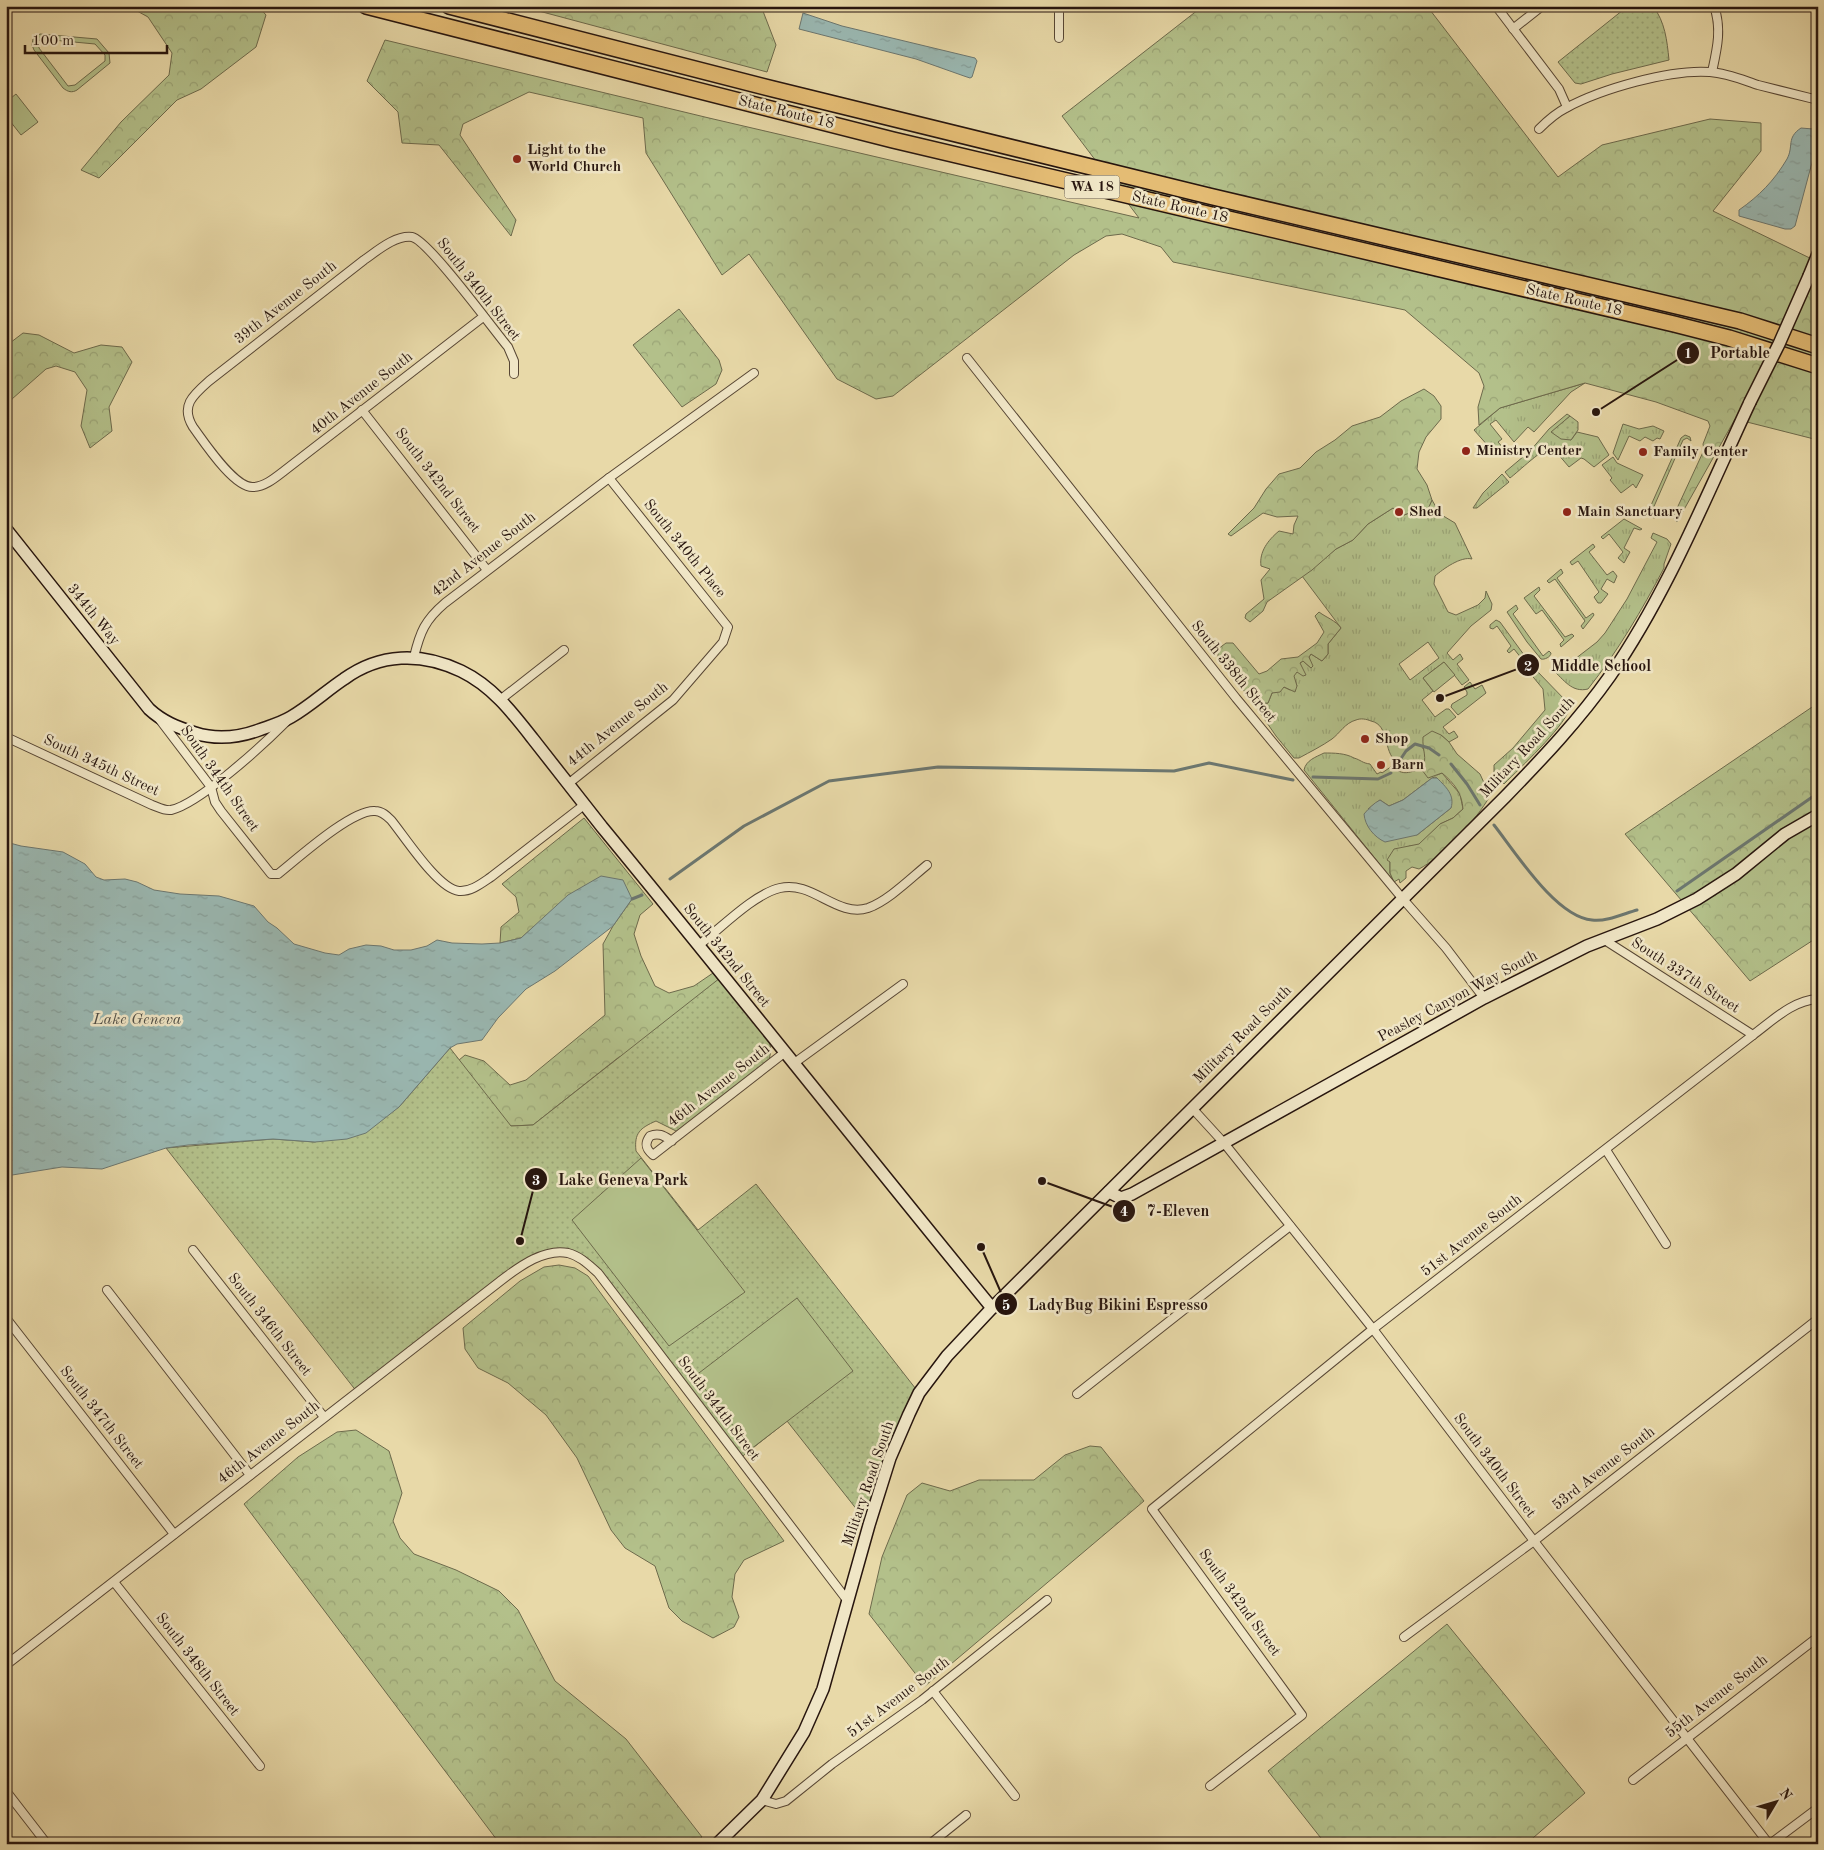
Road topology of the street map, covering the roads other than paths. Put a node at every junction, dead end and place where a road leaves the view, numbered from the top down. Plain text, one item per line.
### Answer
1 (366, 6) edge
2 (449, 6) edge
3 (1059, 6) edge
4 (1496, 6) edge
5 (1542, 6) edge
6 (1714, 6) edge
7 (1513, 29) junction
8 (1059, 38) dead end
9 (1712, 72) junction
10 (1818, 100) edge
11 (1567, 107) junction
12 (1539, 129) dead end
13 (406, 237) joint
14 (1818, 254) edge
15 (483, 317) junction
16 (1818, 346) edge
17 (967, 358) dead end
18 (1818, 366) edge
19 (754, 373) dead end
20 (514, 374) dead end
21 (362, 410) junction
22 (609, 478) junction
23 (254, 487) joint
24 (6, 529) edge
25 (487, 570) junction
26 (724, 640) joint
27 (564, 650) dead end
28 (414, 657) junction
29 (500, 700) junction
30 (158, 717) junction
31 (290, 718) junction
32 (6, 737) edge
33 (568, 784) junction
34 (211, 787) junction
35 (584, 805) junction
36 (1818, 815) edge
37 (927, 865) dead end
38 (1402, 898) junction
39 (1603, 939) junction
40 (699, 945) junction
41 (903, 984) dead end
42 (1484, 998) junction
43 (1817, 999) edge
44 (1753, 1035) junction
45 (784, 1053) junction
46 (793, 1064) junction
47 (1192, 1108) junction
48 (672, 1141) dead end
49 (1224, 1143) junction
50 (1606, 1150) junction
51 (1109, 1192) junction
52 (1290, 1226) junction
53 (1666, 1244) dead end
54 (193, 1250) dead end
55 (556, 1253) joint
56 (107, 1290) dead end
57 (992, 1308) junction
58 (6, 1318) edge
59 (1818, 1319) edge
60 (1373, 1329) junction
61 (1077, 1394) dead end
62 (324, 1417) junction
63 (250, 1475) junction
64 (1152, 1509) joint
65 (174, 1534) junction
66 (1534, 1541) junction
67 (114, 1582) junction
68 (847, 1600) junction
69 (1047, 1600) dead end
70 (1818, 1637) edge
71 (1404, 1638) dead end
72 (6, 1666) edge
73 (933, 1691) junction
74 (1687, 1738) junction
75 (260, 1766) dead end
76 (1633, 1780) dead end
77 (1210, 1786) dead end
78 (6, 1791) edge
79 (1015, 1796) dead end
80 (762, 1800) junction
81 (1818, 1808) edge
82 (966, 1815) dead end
83 (47, 1844) edge
84 (717, 1844) edge
85 (930, 1844) edge
86 (1770, 1844) edge

1 - 18 highway, State Route 18 / WA 18
2 - 16 highway, State Route 18 / WA 18
3 - 8 street
4 - 7 street
5 - 7 street
6 - 9 street
7 - 11 street
9 - 10 street
9 - 11 street
11 - 12 street
13 - 15 street, South 340th Street
13 - 23 street, 39th Avenue South
14 - 38 street, Military Road South, bridge
15 - 20 street, South 340th Street
15 - 21 street, 40th Avenue South
17 - 38 street, South 338th Street
19 - 22 street, 42nd Avenue South
21 - 23 street, 40th Avenue South
21 - 25 street, South 342nd Street
22 - 25 street, 42nd Avenue South
22 - 26 street, South 340th Place
24 - 30 street, 344th Way
25 - 28 street, 42nd Avenue South
26 - 33 street, 44th Avenue South
27 - 29 street
28 - 29 street, South 342nd Street
28 - 31 street
29 - 33 street, South 342nd Street
30 - 31 street
30 - 34 street, South 344th Street
31 - 34 street
32 - 34 street, South 345th Street
33 - 35 street, South 342nd Street
34 - 35 street, South 344th Street
35 - 40 street, South 342nd Street
36 - 39 street, Peasley Canyon Way South
37 - 40 street
38 - 42 street, South 338th Street
38 - 47 street, Military Road South
39 - 42 street, Peasley Canyon Way South
39 - 44 street, South 337th Street
40 - 45 street, South 342nd Street
41 - 46 street, 46th Avenue South
42 - 49 street, Peasley Canyon Way South
43 - 44 street, 51st Avenue South
44 - 50 street, 51st Avenue South
45 - 46 street, South 342nd Street
45 - 48 street, 46th Avenue South
46 - 57 street, South 342nd Street
47 - 49 street, South 340th Street
47 - 51 street, Military Road South
49 - 51 street, Peasley Canyon Way South
49 - 52 street, South 340th Street
50 - 53 street
50 - 60 street, 51st Avenue South
51 - 57 street, Military Road South
52 - 60 street, South 340th Street
52 - 61 street
54 - 62 street, South 346th Street
55 - 62 street, 46th Avenue South
55 - 68 street, South 344th Street
56 - 63 street
57 - 68 street, Military Road South
58 - 65 street, South 347th Street
59 - 66 street, 53rd Avenue South
60 - 64 street, 51st Avenue South
60 - 66 street, South 340th Street
62 - 63 street, 46th Avenue South
63 - 65 street, 46th Avenue South
64 - 77 street, South 342nd Street
65 - 67 street, 46th Avenue South
66 - 71 street, 53rd Avenue South
66 - 74 street, South 340th Street
67 - 72 street, 46th Avenue South
67 - 75 street, South 348th Street
68 - 80 street, Military Road South
69 - 73 street, 51st Avenue South
70 - 74 street, 55th Avenue South
73 - 79 street
73 - 80 street, 51st Avenue South
74 - 76 street, 55th Avenue South
74 - 86 street, South 340th Street
78 - 83 street
80 - 84 street, Military Road South
81 - 86 street
82 - 85 street

